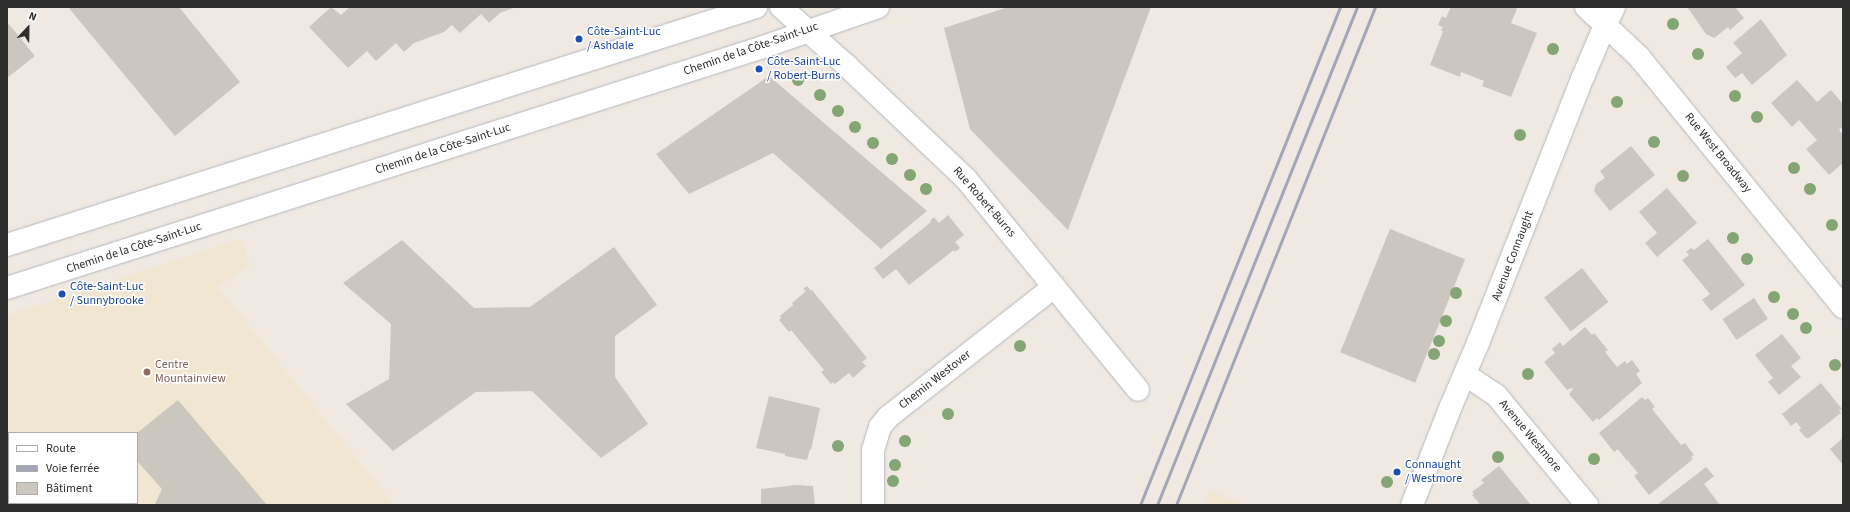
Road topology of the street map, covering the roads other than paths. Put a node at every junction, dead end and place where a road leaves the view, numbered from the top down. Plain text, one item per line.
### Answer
1 (756, 7) edge
2 (878, 7) edge
3 (1586, 7) edge
4 (1610, 16) edge
5 (793, 18) edge
6 (7, 245) edge
7 (1054, 287) junction
8 (7, 288) edge
9 (1843, 307) edge
10 (1466, 375) junction
11 (1138, 390) dead end
12 (873, 505) edge
13 (1412, 505) edge
14 (1587, 505) edge

1 - 6 street
2 - 5 street, Chemin de la Côte-Saint-Luc
3 - 4 street, Rue West Broadway
4 - 9 street, Rue West Broadway
4 - 10 street, Avenue Connaught
5 - 7 street, Rue Robert-Burns
5 - 8 street, Chemin de la Côte-Saint-Luc
7 - 11 street, Rue Robert-Burns
7 - 12 street, Chemin Westover
10 - 13 street, Avenue Connaught
10 - 14 street, Avenue Westmore

